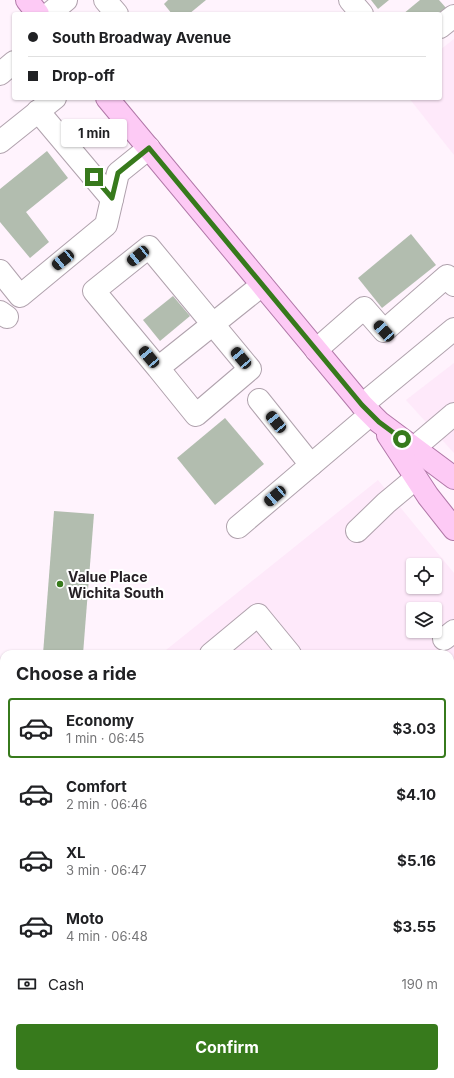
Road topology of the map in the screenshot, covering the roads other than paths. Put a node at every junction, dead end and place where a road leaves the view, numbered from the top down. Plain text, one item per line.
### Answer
1 (27, 0) edge
2 (66, 0) edge
3 (105, 0) edge
4 (350, 0) edge
5 (36, 12) edge
6 (51, 12) edge
7 (115, 12) edge
8 (360, 12) edge
9 (454, 16) edge
10 (442, 25) edge
11 (12, 64) edge
12 (0, 74) edge
13 (52, 100) edge
14 (109, 100) edge
15 (38, 111) junction
16 (0, 142) edge
17 (149, 148) junction
18 (112, 198) junction
19 (0, 271) edge
20 (262, 285) junction
21 (454, 285) edge
22 (213, 325) junction
23 (454, 329) edge
24 (316, 350) junction
25 (158, 368) junction
26 (259, 400) dead end
27 (371, 414) junction
28 (454, 414) edge
29 (414, 448) junction
30 (311, 465) junction
31 (416, 478) junction
32 (454, 478) edge
33 (238, 527) dead end
34 (454, 529) edge
35 (357, 531) dead end
36 (216, 650) edge
37 (287, 650) edge

1 - 5 main road
2 - 6 street
3 - 7 street
4 - 8 street
9 - 10 street
11 - 12 street
13 - 15 street
14 - 17 main road
15 - 16 street
15 - 18 street
17 - 18 street
17 - 20 main road
18 - 19 street
20 - 22 street
20 - 24 main road
21 - 24 street
22 - 25 street
22 - 25 street
22 - 25 street
23 - 27 street
24 - 27 main road
26 - 30 street
27 - 29 main road
27 - 30 street
27 - 31 main road
28 - 29 street
29 - 32 main road
30 - 33 street
31 - 34 main road
31 - 35 street
36 - 37 street

